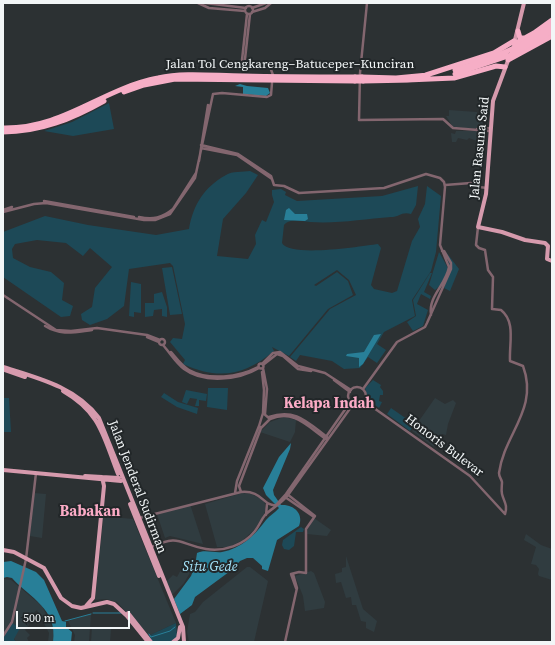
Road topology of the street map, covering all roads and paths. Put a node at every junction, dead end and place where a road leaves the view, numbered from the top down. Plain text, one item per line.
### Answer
1 (198, 3) edge
2 (205, 3) edge
3 (266, 3) edge
4 (270, 3) edge
5 (367, 3) edge
6 (524, 3) edge
7 (217, 7) junction
8 (249, 11) junction
9 (552, 20) edge
10 (552, 25) edge
11 (518, 31) junction
12 (552, 31) edge
13 (552, 36) edge
14 (526, 38) junction
15 (512, 49) junction
16 (508, 60) joint
17 (494, 67) junction
18 (505, 67) junction
19 (455, 72) junction
20 (502, 74) junction
21 (273, 75) dead end
22 (426, 75) junction
23 (355, 79) junction
24 (363, 79) junction
25 (407, 80) junction
26 (272, 83) dead end
27 (3, 128) edge
28 (491, 130) junction
29 (3, 132) edge
30 (202, 146) junction
31 (445, 186) junction
32 (487, 188) junction
33 (3, 211) edge
34 (478, 227) junction
35 (552, 261) edge
36 (442, 287) junction
37 (3, 296) edge
38 (431, 315) junction
39 (160, 341) junction
40 (164, 345) junction
41 (261, 367) junction
42 (4, 368) edge
43 (363, 389) junction
44 (350, 391) junction
45 (364, 401) junction
46 (352, 402) junction
47 (264, 413) junction
48 (270, 418) junction
49 (260, 427) junction
50 (326, 438) junction
51 (3, 469) edge
52 (36, 473) junction
53 (103, 480) junction
54 (120, 480) junction
55 (238, 486) junction
56 (241, 492) junction
57 (235, 493) junction
58 (286, 496) junction
59 (266, 503) junction
60 (276, 506) junction
61 (266, 515) junction
62 (137, 518) junction
63 (150, 547) junction
64 (3, 550) edge
65 (25, 561) junction
66 (93, 598) junction
67 (85, 607) junction
68 (180, 627) junction
69 (143, 632) junction
70 (3, 636) edge
71 (150, 641) edge
72 (173, 642) edge
73 (184, 642) edge
74 (285, 642) edge

1 - 7 street
2 - 7 street
3 - 8 street
4 - 8 street
5 - 28 street
6 - 11 main road
7 - 8 street
8 - 21 street
9 - 14 highway
10 - 19 highway, Jalan Tol Cengkareng–Batuceper–Kunciran, bridge
11 - 14 highway
11 - 15 main road
12 - 19 highway, Jalan Tol Cengkareng–Batuceper–Kunciran, bridge
13 - 15 highway
14 - 15 highway
15 - 16 highway
15 - 22 highway
16 - 18 main road, Jalan Rasuna Said
17 - 18 highway
17 - 20 highway
17 - 25 highway
18 - 20 main road, Jalan Rasuna Said
19 - 22 highway, Jalan Tol Cengkareng–Batuceper–Kunciran
19 - 25 highway, Jalan Tol Cengkareng–Batuceper–Kunciran
20 - 28 main road, Jalan Rasuna Said
22 - 24 highway, Jalan Tol Cengkareng–Batuceper–Kunciran
23 - 24 highway, Jalan Tol Cengkareng–Batuceper–Kunciran, bridge
23 - 27 highway, Jalan Tol Cengkareng–Batuceper–Kunciran
23 - 29 highway, Jalan Tol Cengkareng–Batuceper–Kunciran
24 - 25 highway, Jalan Tol Cengkareng–Batuceper–Kunciran
26 - 30 street
28 - 32 main road, Jalan Rasuna Said
30 - 31 street
30 - 33 street
31 - 32 street
31 - 36 street
32 - 34 main road, Jalan Rasuna Said
34 - 35 main road
34 - 45 street, Honoris Bulevar
36 - 38 street
36 - 38 street
37 - 39 street
38 - 43 street
39 - 40 street
39 - 40 street
40 - 41 street
41 - 44 street
41 - 47 street
42 - 54 main road, Jalan Jenderal Sudirman
42 - 62 main road, Jalan Jenderal Sudirman
43 - 44 street
43 - 45 street
44 - 46 street
45 - 46 street
46 - 50 street
46 - 58 street
47 - 48 street
47 - 49 street
48 - 49 street
48 - 50 street
49 - 55 street
50 - 58 street
51 - 52 main road
51 - 53 main road
52 - 53 main road
52 - 65 street
53 - 54 main road
53 - 66 main road
54 - 62 main road, Jalan Jenderal Sudirman
55 - 56 street
55 - 57 street
56 - 57 street
56 - 59 street
57 - 62 street
58 - 60 street
58 - 74 street
59 - 60 street
59 - 61 street
60 - 61 street
61 - 63 street
62 - 63 main road, Jalan Jenderal Sudirman
62 - 68 main road, Jalan Jenderal Sudirman
63 - 73 main road, Jalan Jenderal Sudirman
64 - 65 main road
65 - 67 main road
65 - 70 street
66 - 67 main road
66 - 69 main road
67 - 69 main road
68 - 72 main road
68 - 73 main road, Jalan Jenderal Sudirman
69 - 71 main road

